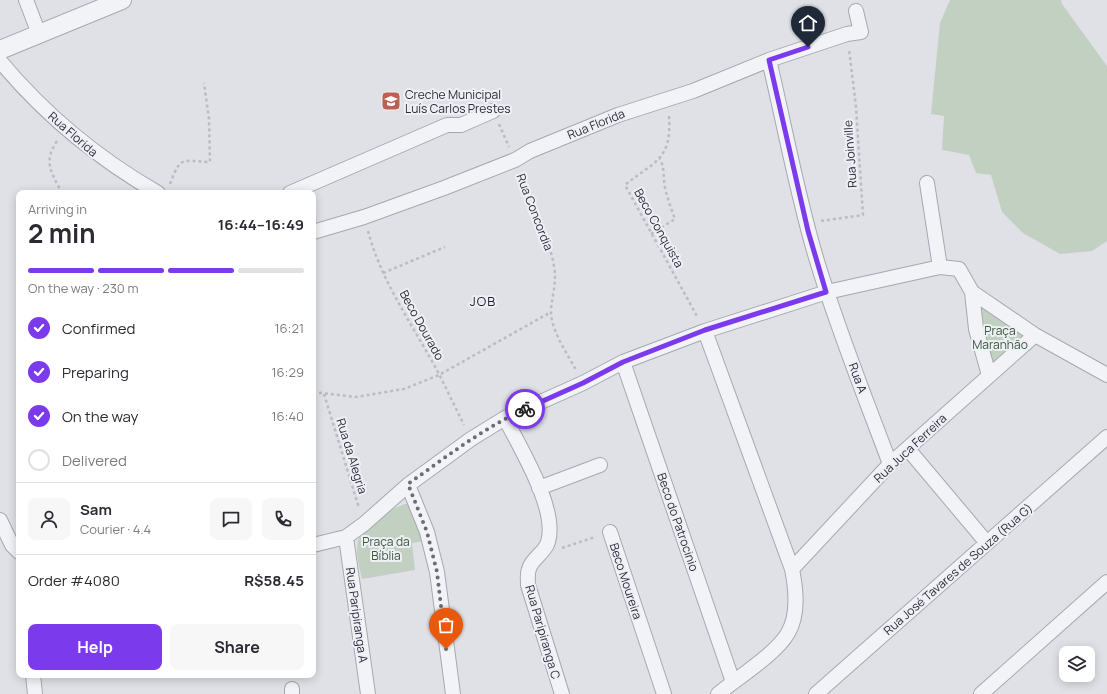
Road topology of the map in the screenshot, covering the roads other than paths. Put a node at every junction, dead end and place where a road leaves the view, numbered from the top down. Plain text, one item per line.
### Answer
1 (26, 0) edge
2 (122, 0) edge
3 (856, 11) dead end
4 (38, 34) junction
5 (0, 50) edge
6 (769, 60) junction
7 (0, 61) edge
8 (493, 111) road end
9 (927, 183) dead end
10 (164, 189) edge
11 (297, 190) edge
12 (316, 231) edge
13 (940, 267) junction
14 (826, 292) junction
15 (972, 292) junction
16 (705, 330) junction
17 (1035, 335) junction
18 (623, 362) junction
19 (989, 375) junction
20 (1107, 375) edge
21 (505, 418) junction
22 (1105, 442) edge
23 (908, 449) junction
24 (890, 464) junction
25 (600, 465) dead end
26 (408, 484) junction
27 (539, 488) junction
28 (0, 520) edge
29 (610, 532) road end
30 (346, 537) junction
31 (987, 543) junction
32 (316, 544) edge
33 (16, 549) edge
34 (792, 569) junction
35 (1107, 582) edge
36 (33, 678) edge
37 (733, 682) junction
38 (35, 694) edge
39 (368, 694) edge
40 (453, 694) edge
41 (562, 694) edge
42 (664, 694) edge
43 (718, 694) edge
44 (816, 694) edge
45 (981, 694) edge

1 - 4 street
2 - 4 street
3 - 6 street, Rua Florida
4 - 5 street
6 - 12 street, Rua Florida
6 - 14 street, Rua A
7 - 10 street, Rua Florida
8 - 11 street
9 - 13 street
13 - 14 street
13 - 15 street
14 - 16 street
14 - 24 street, Rua A
15 - 17 street
15 - 19 street
16 - 18 street
16 - 34 street
17 - 19 street, Rua Juca Ferreira
17 - 20 street
18 - 21 street
18 - 37 street, Beco do Patrocinio
19 - 23 street, Rua Juca Ferreira
21 - 26 street
21 - 27 street
22 - 31 street, Rua José Tavares de Souza (Rua G)
23 - 24 street, Rua Juca Ferreira
23 - 31 street
24 - 34 street, Rua Juca Ferreira
25 - 27 street
26 - 30 street
26 - 40 street
27 - 41 street, Rua Paripiranga C
28 - 33 street
29 - 42 street, Beco Moureira
30 - 32 street
30 - 39 street, Rua Paripiranga A
31 - 44 street, Rua José Tavares de Souza (Rua G)
34 - 37 street
35 - 45 street
36 - 38 street
37 - 43 street

